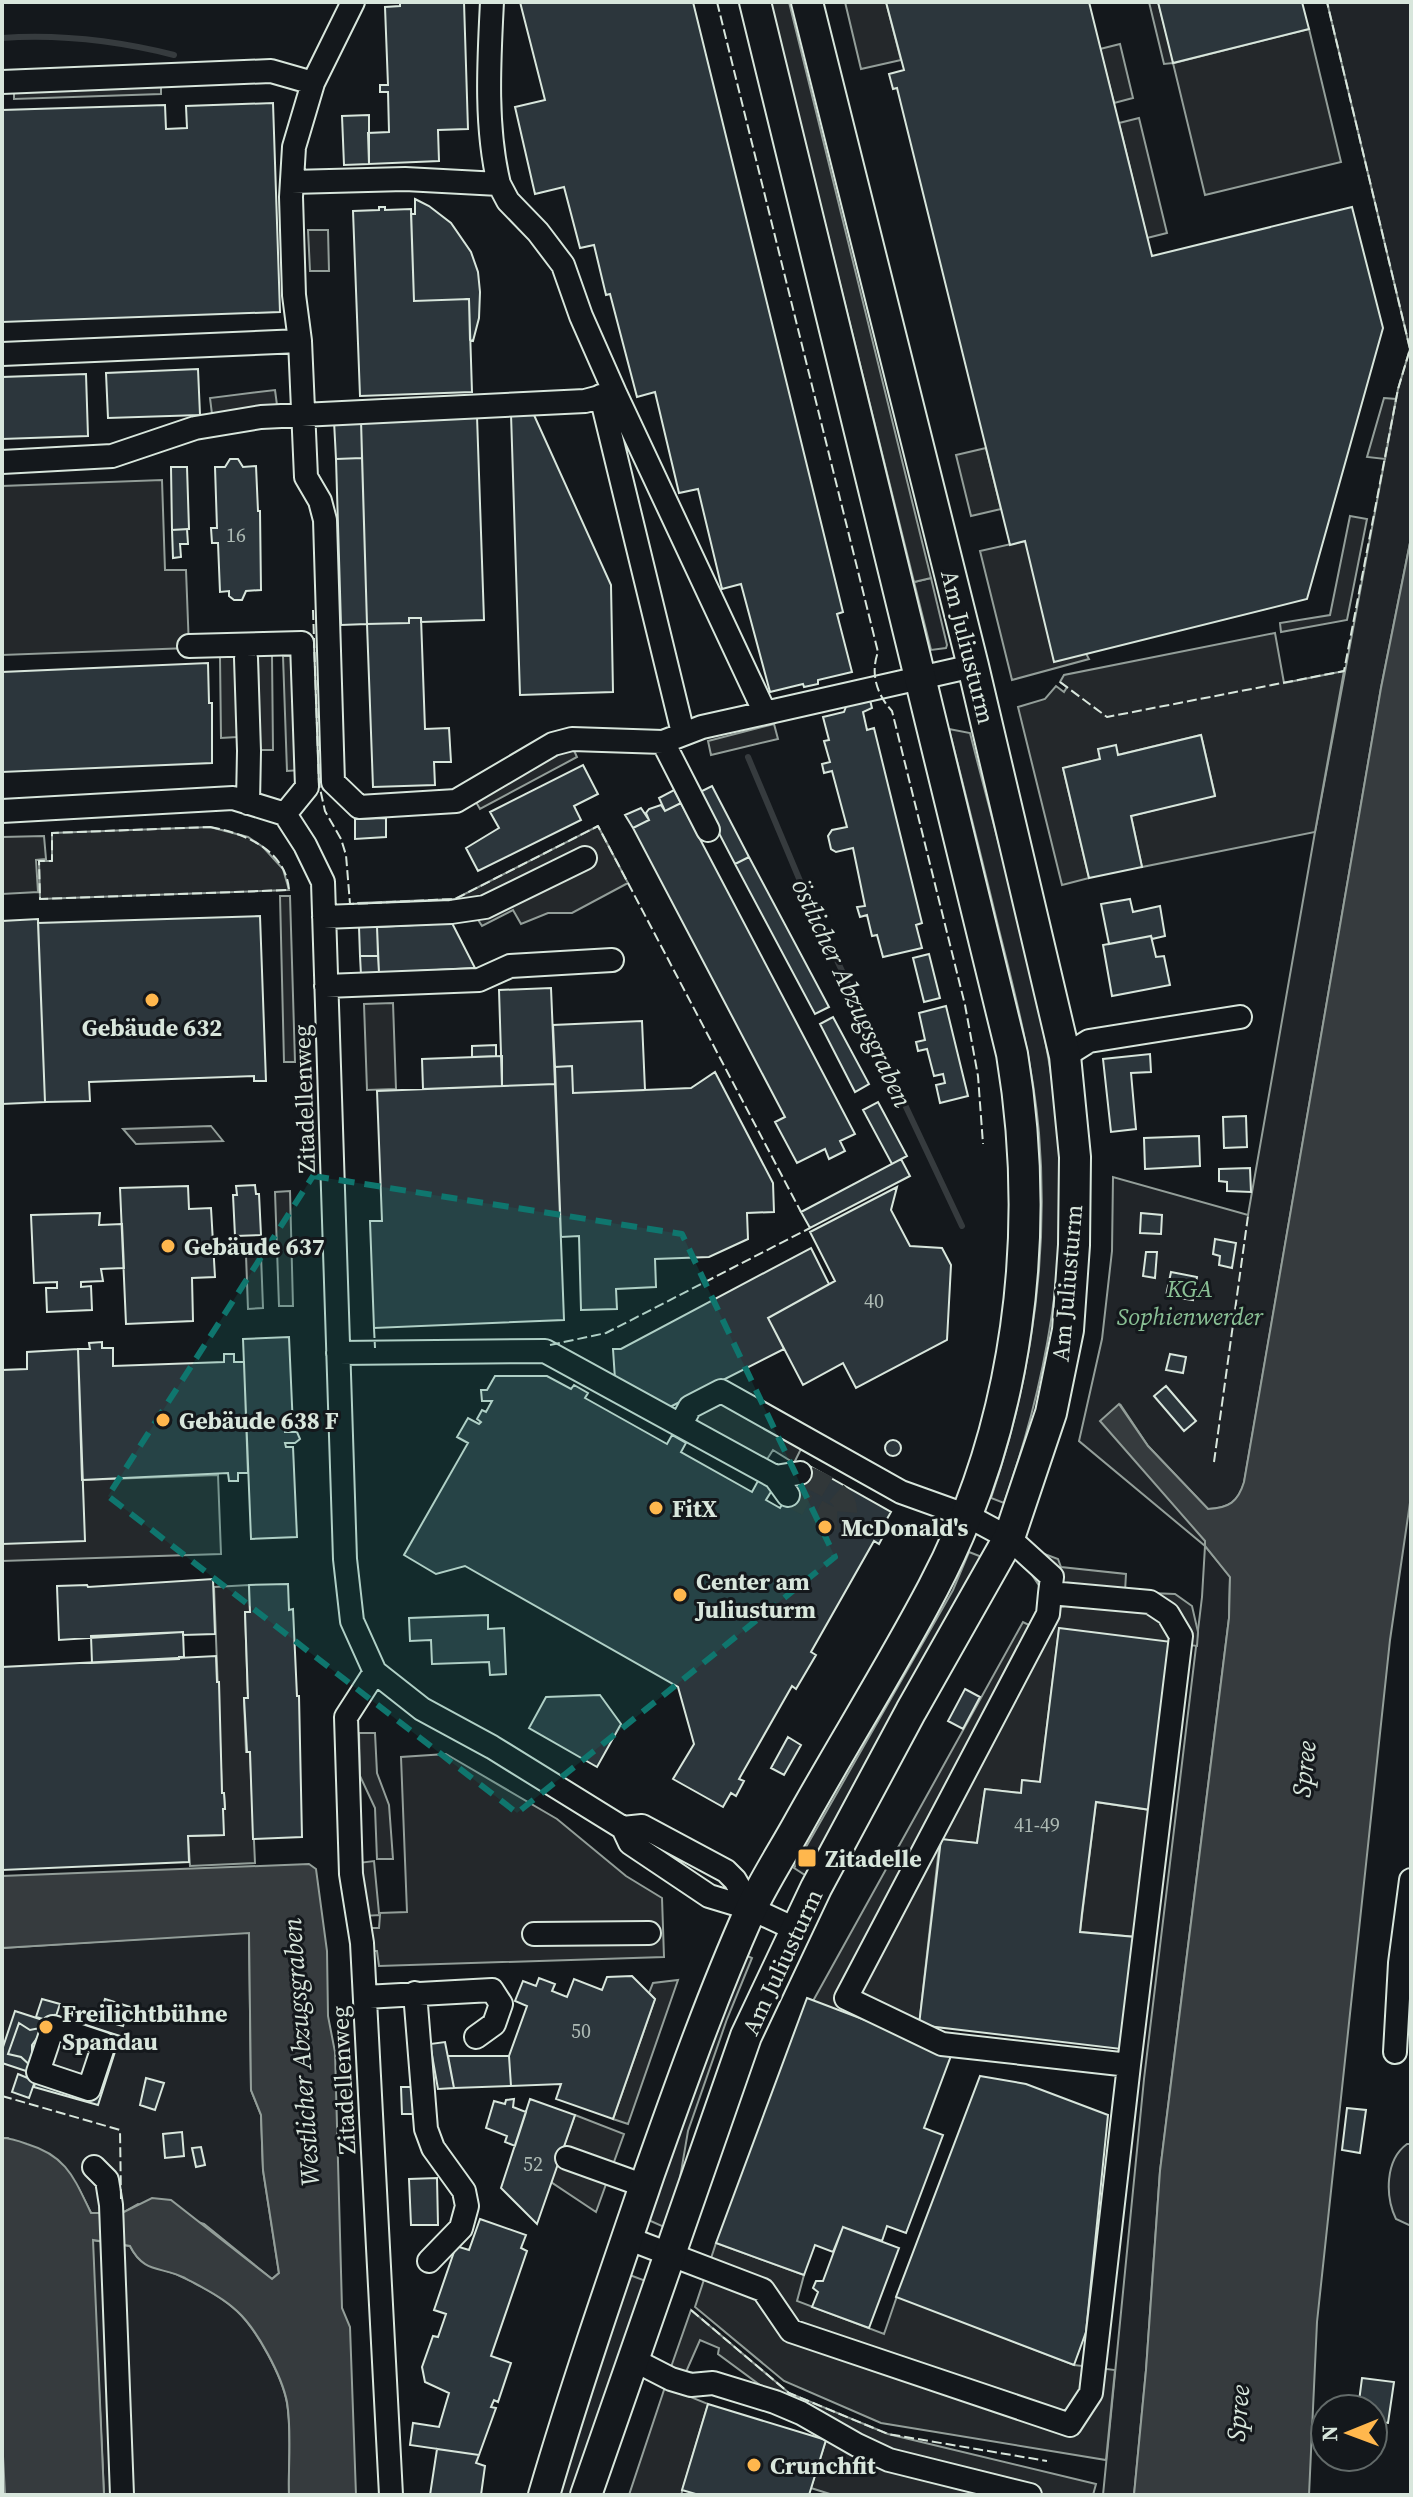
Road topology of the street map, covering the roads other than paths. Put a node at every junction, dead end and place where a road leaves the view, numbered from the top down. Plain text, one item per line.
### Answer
1 (353, 2) edge
2 (492, 2) edge
3 (755, 2) edge
4 (807, 2) edge
5 (2, 82) edge
6 (313, 83) junction
7 (292, 182) junction
8 (499, 184) junction
9 (300, 341) junction
10 (2, 354) edge
11 (608, 394) junction
12 (303, 413) junction
13 (2, 462) edge
14 (189, 646) dead end
15 (246, 658) dead end
16 (973, 666) junction
17 (921, 680) junction
18 (765, 713) junction
19 (673, 738) junction
20 (248, 803) junction
21 (2, 811) edge
22 (285, 814) junction
23 (708, 830) dead end
24 (585, 858) dead end
25 (324, 917) junction
26 (612, 960) dead end
27 (326, 986) junction
28 (1240, 1017) dead end
29 (1065, 1056) junction
30 (338, 1353) junction
31 (681, 1424) junction
32 (800, 1473) tunnel mouth
33 (968, 1516) junction
34 (1009, 1538) junction
35 (1050, 1593) junction
36 (375, 1672) junction
37 (1411, 1880) edge
38 (752, 1909) junction
39 (795, 1929) junction
40 (649, 1933) dead end
41 (534, 1934) dead end
42 (415, 1993) junction
43 (365, 1997) junction
44 (476, 2037) dead end
45 (1395, 2052) dead end
46 (1129, 2065) junction
47 (567, 2158) dead end
48 (94, 2167) dead end
49 (645, 2186) junction
50 (627, 2238) junction
51 (672, 2255) junction
52 (429, 2261) dead end
53 (632, 2359) junction
54 (122, 2495) edge
55 (391, 2495) edge
56 (544, 2495) edge
57 (586, 2495) edge
58 (1030, 2495) edge

1 - 6 street
2 - 8 street
3 - 17 main road, Am Juliusturm
4 - 16 main road, Am Juliusturm
5 - 6 street
6 - 7 street
7 - 8 street
7 - 9 street
8 - 11 street
9 - 10 street
9 - 12 street
11 - 12 street
11 - 18 street
11 - 19 street
12 - 13 street
12 - 19 street
14 - 22 street
15 - 20 street
16 - 17 street
16 - 29 main road, Am Juliusturm
17 - 18 street
17 - 33 main road, Am Juliusturm
18 - 19 street
19 - 23 street
20 - 21 street
20 - 22 street
22 - 25 street, Zitadellenweg
24 - 25 street
25 - 27 street, Zitadellenweg
26 - 27 street
27 - 30 street, Zitadellenweg
28 - 29 street
29 - 34 main road, Am Juliusturm
30 - 31 street
30 - 36 street, Zitadellenweg
31 - 32 street
31 - 33 street
33 - 34 street
33 - 38 main road, Am Juliusturm
34 - 35 street
34 - 39 main road, Am Juliusturm
35 - 46 street
35 - 46 street
36 - 38 street, Zitadellenweg
36 - 43 street, Zitadellenweg
37 - 45 street
38 - 39 street, Zitadellenweg
38 - 49 main road, Am Juliusturm
39 - 51 main road, Am Juliusturm
40 - 41 street
42 - 43 street
42 - 44 street
42 - 52 street
43 - 55 street, Zitadellenweg
46 - 51 street
47 - 49 street
48 - 54 street
49 - 50 main road, Am Juliusturm
50 - 51 street
50 - 56 main road, Am Juliusturm
51 - 53 main road, Am Juliusturm
53 - 57 main road, Am Juliusturm
53 - 58 street

